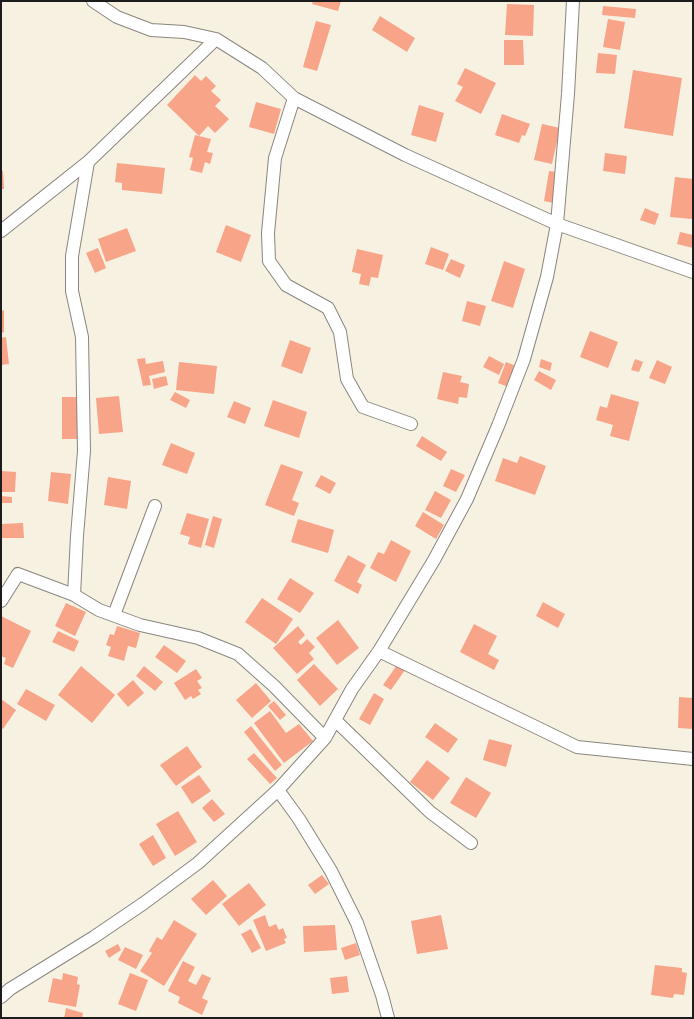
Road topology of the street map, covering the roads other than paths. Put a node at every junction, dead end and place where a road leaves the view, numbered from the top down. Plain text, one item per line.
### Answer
1 (93, 1) edge
2 (573, 1) edge
3 (216, 39) junction
4 (294, 98) junction
5 (88, 162) junction
6 (557, 224) junction
7 (1, 231) edge
8 (693, 272) edge
9 (411, 424) dead end
10 (155, 506) dead end
11 (74, 595) junction
12 (1, 601) edge
13 (114, 616) junction
14 (379, 651) junction
15 (335, 720) junction
16 (326, 738) junction
17 (693, 759) edge
18 (278, 790) junction
19 (471, 843) dead end
20 (1, 997) edge
21 (388, 1018) edge

1 - 3 street
2 - 6 street
3 - 4 street
3 - 5 street
4 - 6 street
4 - 9 street
5 - 7 street
5 - 11 street
6 - 8 street
6 - 14 street
10 - 13 street
11 - 12 street
11 - 13 street
13 - 16 street
14 - 15 street
14 - 17 street
15 - 16 street
15 - 19 street
16 - 18 street
18 - 20 street
18 - 21 street

